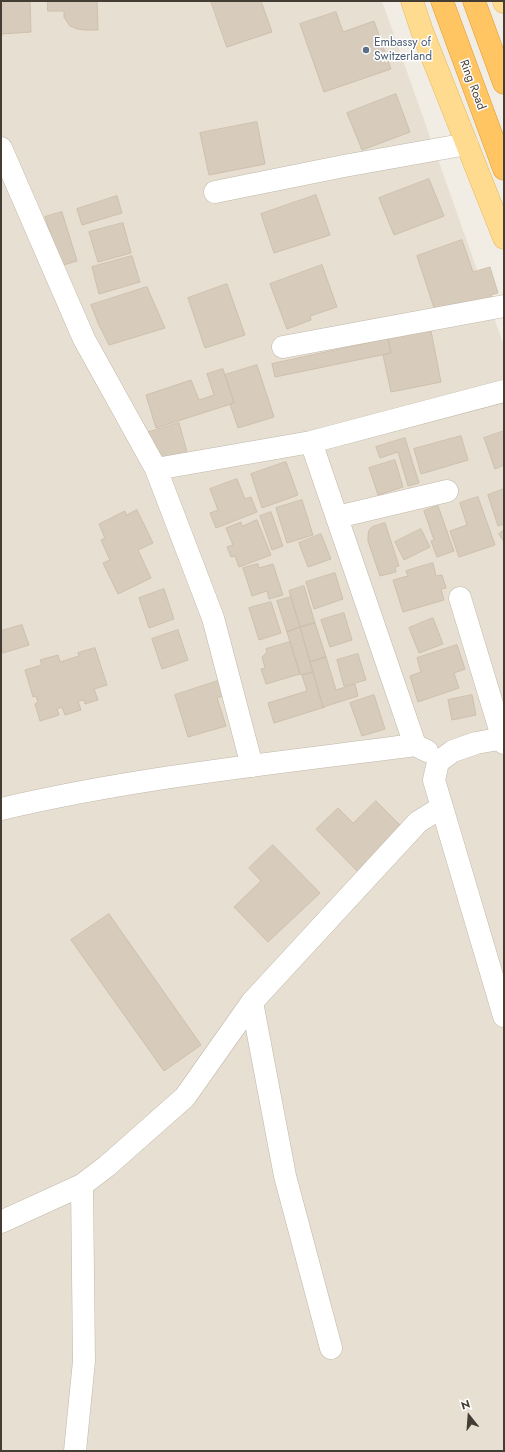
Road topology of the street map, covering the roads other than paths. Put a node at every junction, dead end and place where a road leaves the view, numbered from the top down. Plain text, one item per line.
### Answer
1 (412, 1) edge
2 (442, 1) edge
3 (474, 1) edge
4 (504, 83) edge
5 (467, 144) junction
6 (3, 157) edge
7 (504, 169) edge
8 (215, 192) dead end
9 (504, 238) edge
10 (504, 306) edge
11 (283, 347) dead end
12 (504, 391) edge
13 (312, 442) junction
14 (156, 469) junction
15 (447, 491) dead end
16 (337, 517) junction
17 (460, 598) dead end
18 (504, 740) edge
19 (415, 745) junction
20 (438, 762) junction
21 (252, 766) junction
22 (442, 807) junction
23 (1, 809) edge
24 (252, 1002) junction
25 (504, 1016) edge
26 (82, 1185) junction
27 (1, 1222) edge
28 (330, 1348) dead end
29 (75, 1451) edge

1 - 5 main road
2 - 7 highway, Ring Road
3 - 4 highway
5 - 8 street
5 - 9 main road
6 - 14 street
10 - 11 street
12 - 13 street
13 - 14 street
13 - 16 street
14 - 21 street
15 - 16 street
16 - 19 street
17 - 18 street
18 - 20 street
19 - 20 street
19 - 21 street
20 - 22 street
21 - 23 street
22 - 24 street
22 - 25 street
24 - 26 street
24 - 28 street
26 - 27 street
26 - 29 street

